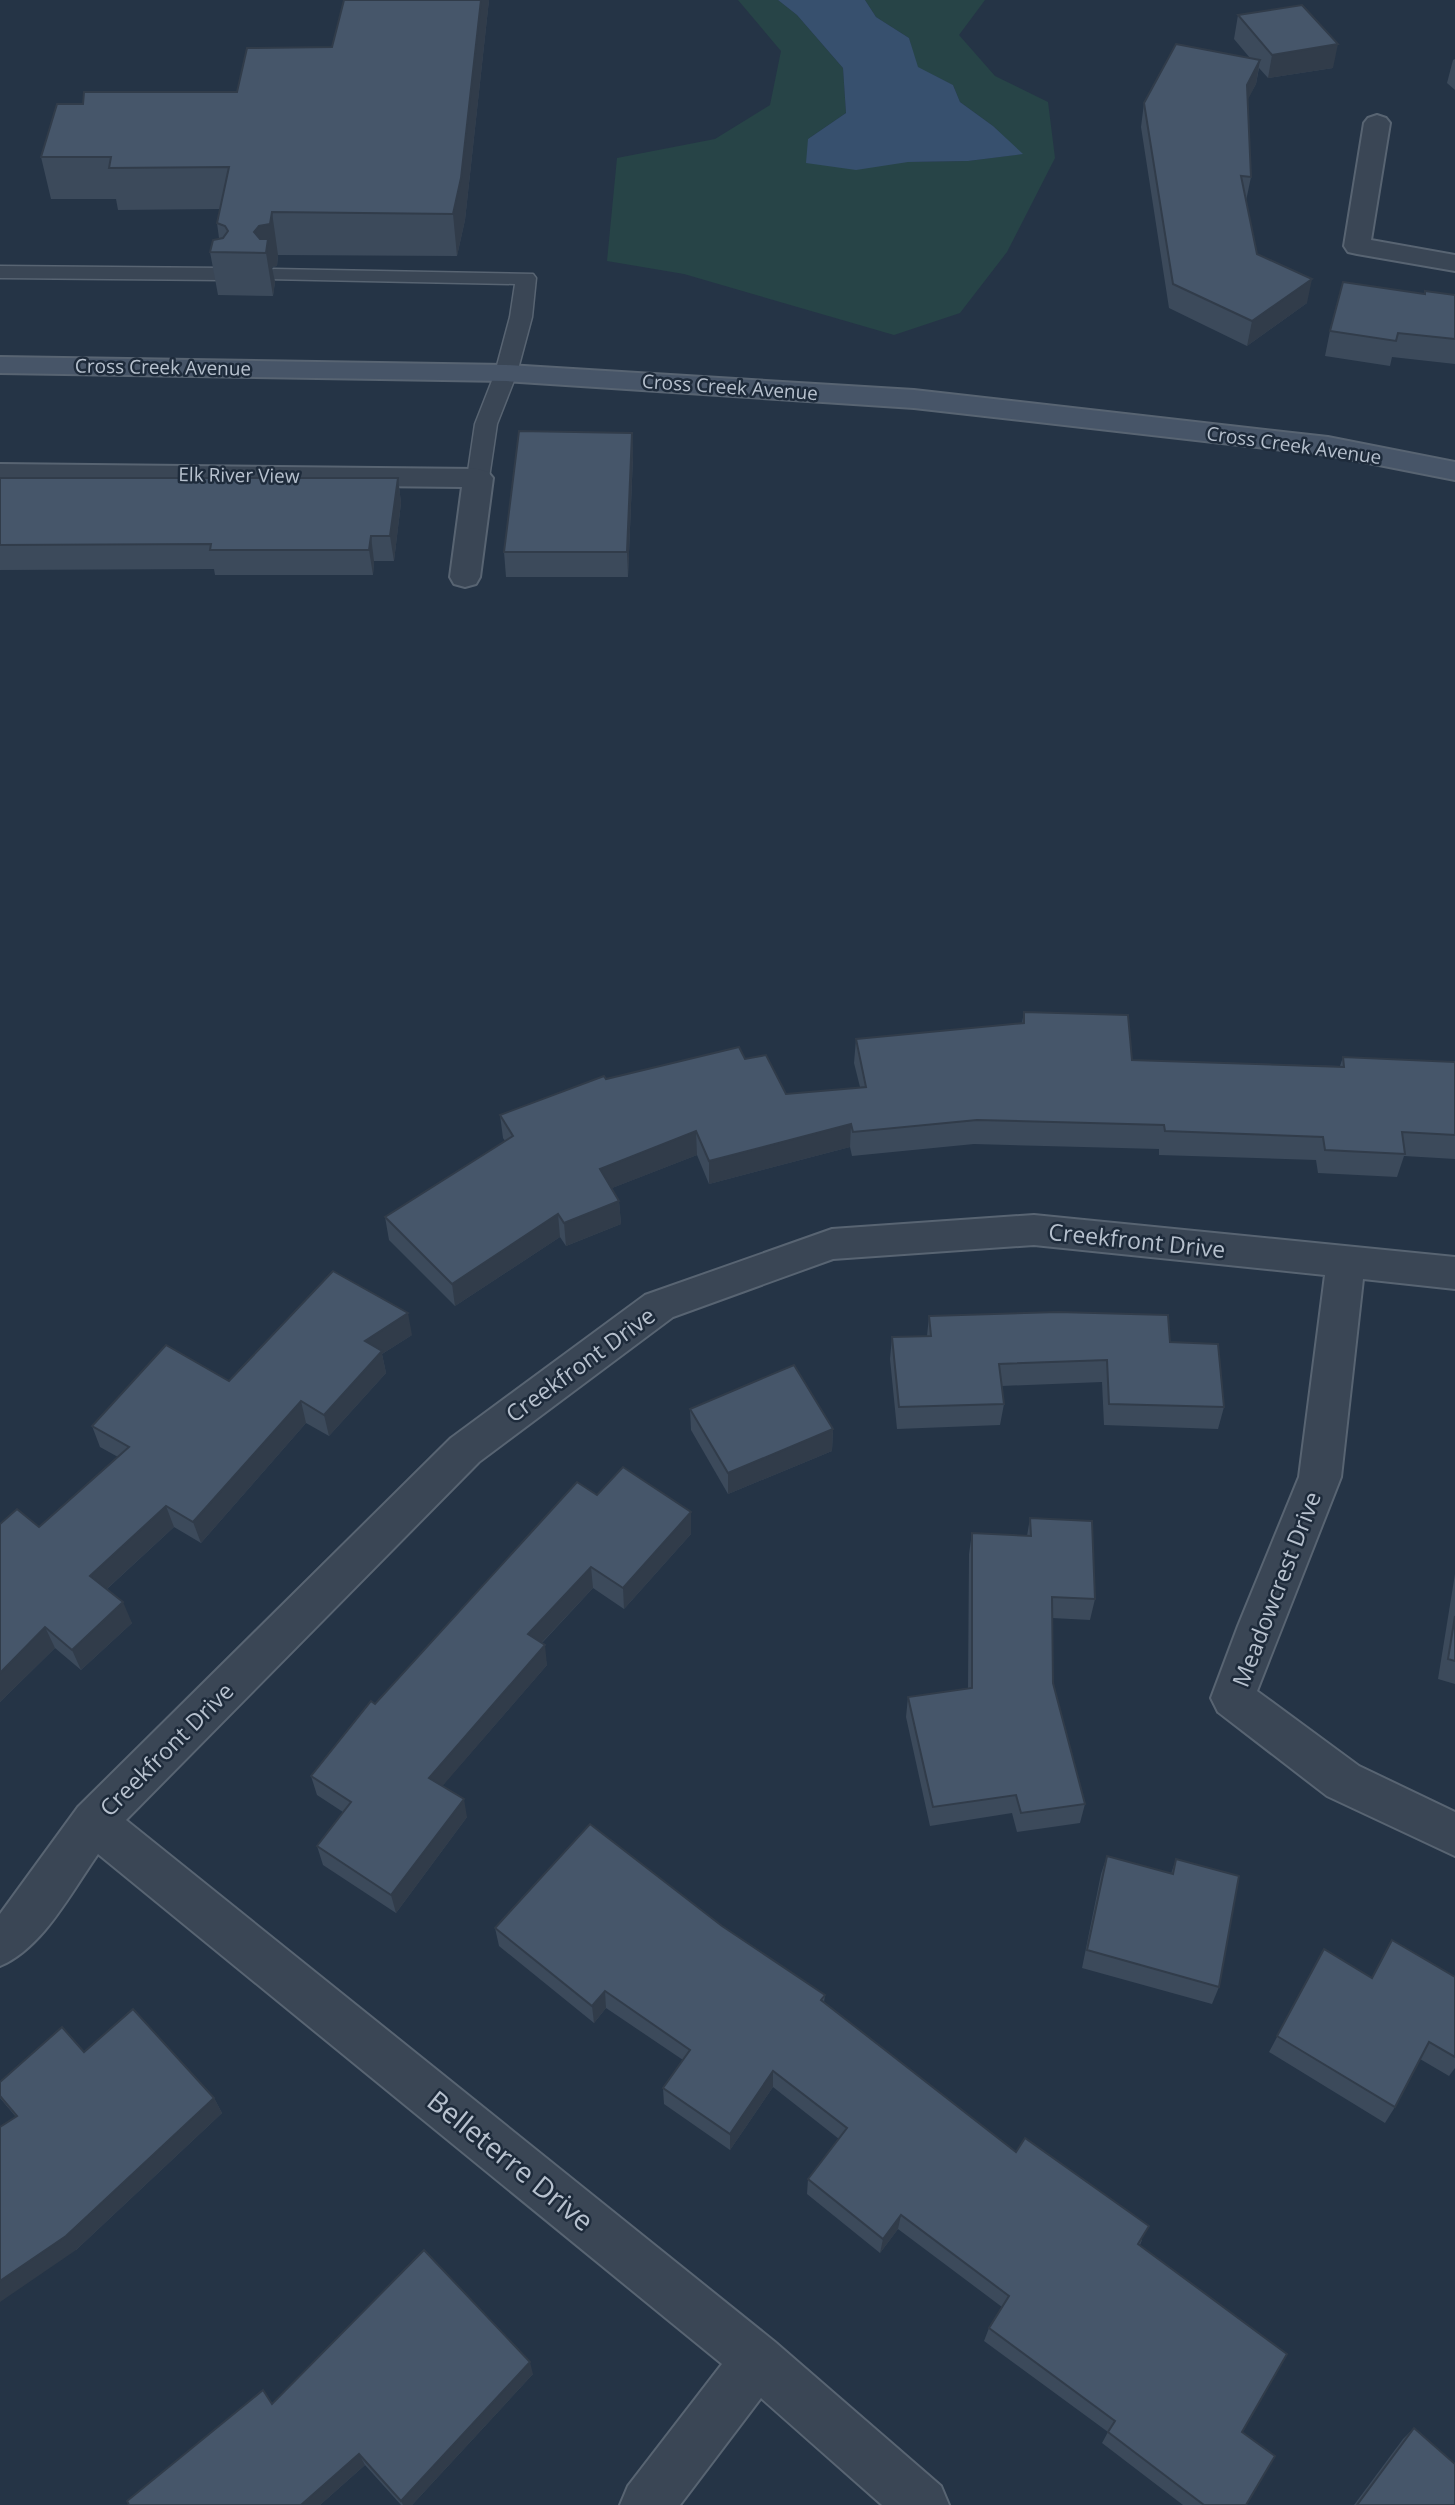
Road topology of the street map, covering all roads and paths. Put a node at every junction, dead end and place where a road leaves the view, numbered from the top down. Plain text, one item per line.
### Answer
1 (1377, 123) dead end
2 (1455, 263) edge
3 (0, 272) edge
4 (223, 274) edge
5 (274, 275) dead end
6 (0, 365) edge
7 (506, 373) junction
8 (1455, 471) edge
9 (0, 474) edge
10 (478, 478) junction
11 (465, 577) dead end
12 (1346, 1261) junction
13 (1455, 1273) edge
14 (94, 1822) junction
15 (1455, 1835) edge
16 (0, 1943) edge
17 (757, 2360) junction
18 (647, 2505) edge
19 (922, 2505) edge

1 - 2 street
3 - 4 lane
5 - 7 lane
6 - 7 street, Cross Creek Avenue
7 - 8 street, Cross Creek Avenue
7 - 10 lane
9 - 10 street, Elk River View
10 - 11 street
12 - 13 street, Creekfront Drive
12 - 14 street, Creekfront Drive
12 - 15 street, Meadowcrest Drive
14 - 16 street, Creekfront Drive
14 - 17 street, Belleterre Drive
17 - 18 street
17 - 19 street, Belleterre Drive

